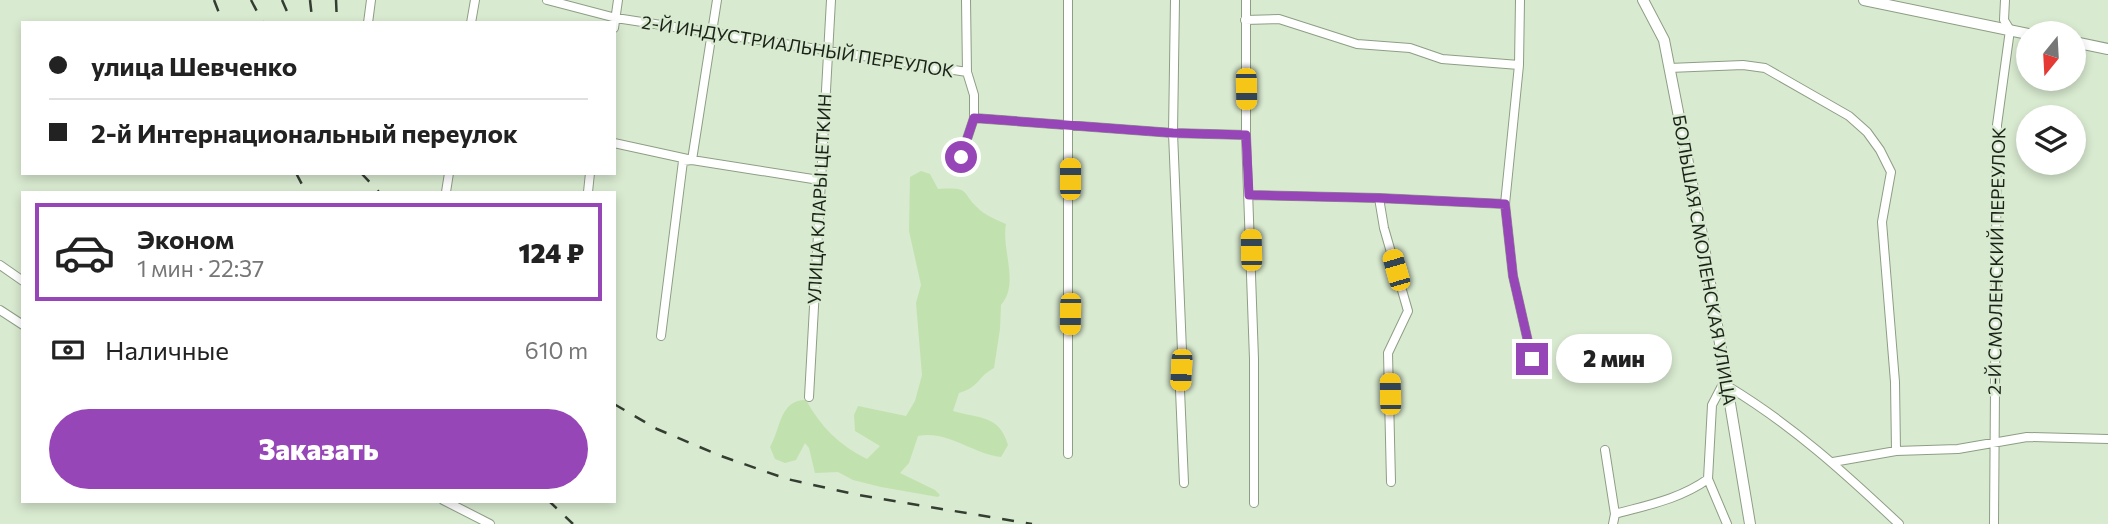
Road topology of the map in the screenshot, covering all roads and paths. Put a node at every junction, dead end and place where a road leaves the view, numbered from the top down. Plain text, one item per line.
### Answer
1 (371, 0) edge
2 (475, 0) edge
3 (547, 0) edge
4 (618, 0) edge
5 (717, 0) edge
6 (831, 0) edge
7 (966, 0) edge
8 (1069, 0) edge
9 (1175, 0) edge
10 (1246, 0) edge
11 (1520, 0) edge
12 (1643, 0) edge
13 (1864, 0) edge
14 (2005, 0) edge
15 (615, 18) junction
16 (1245, 20) junction
17 (368, 21) edge
18 (471, 21) edge
19 (615, 21) edge
20 (2010, 30) junction
21 (2016, 31) edge
22 (713, 32) junction
23 (2086, 44) edge
24 (2108, 49) edge
25 (827, 50) junction
26 (1519, 65) junction
27 (1669, 68) junction
28 (967, 72) junction
29 (974, 118) junction
30 (1070, 125) junction
31 (1173, 133) junction
32 (1246, 135) junction
33 (616, 143) edge
34 (961, 157) dead end
35 (692, 160) junction
36 (819, 180) junction
37 (1249, 195) junction
38 (1378, 198) junction
39 (1505, 204) junction
40 (0, 265) edge
41 (21, 280) edge
42 (0, 310) edge
43 (21, 324) edge
44 (661, 336) dead end
45 (1532, 359) dead end
46 (1728, 383) junction
47 (808, 397) dead end
48 (2108, 439) edge
49 (1994, 442) junction
50 (1605, 450) dead end
51 (1896, 451) junction
52 (1068, 454) dead end
53 (1833, 462) junction
54 (1708, 479) junction
55 (1391, 482) dead end
56 (1184, 483) dead end
57 (449, 503) edge
58 (1254, 503) dead end
59 (1615, 514) junction
60 (490, 524) edge
61 (1614, 524) edge
62 (1727, 524) edge
63 (1750, 524) edge
64 (1899, 524) edge
65 (1994, 524) edge

1 - 17 street
2 - 18 street
3 - 15 street, 2-Й ИНДУСТРИАЛЬНЫЙ ПЕРЕУЛОК
4 - 15 street
5 - 22 street
6 - 25 street, УЛИЦА КЛАРЫ ЦЕТКИН
7 - 28 street
8 - 30 street
9 - 31 street
10 - 16 street
11 - 26 street
12 - 27 main road, БОЛЬШАЯ СМОЛЕНСКАЯ УЛИЦА
13 - 20 main road
14 - 20 street, 2-Й СМОЛЕНСКИЙ ПЕРЕУЛОК
15 - 19 street
15 - 22 street, 2-Й ИНДУСТРИАЛЬНЫЙ ПЕРЕУЛОК
16 - 26 street
16 - 32 street
20 - 21 main road
20 - 49 street, 2-Й СМОЛЕНСКИЙ ПЕРЕУЛОК
22 - 25 street, 2-Й ИНДУСТРИАЛЬНЫЙ ПЕРЕУЛОК
22 - 35 street
23 - 24 main road
25 - 28 street, 2-Й ИНДУСТРИАЛЬНЫЙ ПЕРЕУЛОК
25 - 36 street, УЛИЦА КЛАРЫ ЦЕТКИН
26 - 39 street
27 - 46 main road, БОЛЬШАЯ СМОЛЕНСКАЯ УЛИЦА
27 - 51 street
28 - 29 street
29 - 30 street
29 - 34 street
30 - 31 street
30 - 52 street
31 - 32 street
31 - 56 street
32 - 37 street
33 - 35 street
35 - 36 street
35 - 44 street
36 - 47 street, УЛИЦА КЛАРЫ ЦЕТКИН
37 - 38 street
37 - 58 street
38 - 39 street
38 - 55 street
39 - 45 street
40 - 41 street
42 - 43 street
46 - 53 street
46 - 54 street
46 - 63 main road, БОЛЬШАЯ СМОЛЕНСКАЯ УЛИЦА
48 - 49 street
49 - 51 street
49 - 65 street, 2-Й СМОЛЕНСКИЙ ПЕРЕУЛОК
50 - 59 street
51 - 53 street
53 - 64 street
54 - 59 street
54 - 62 street
57 - 60 street
59 - 61 street

